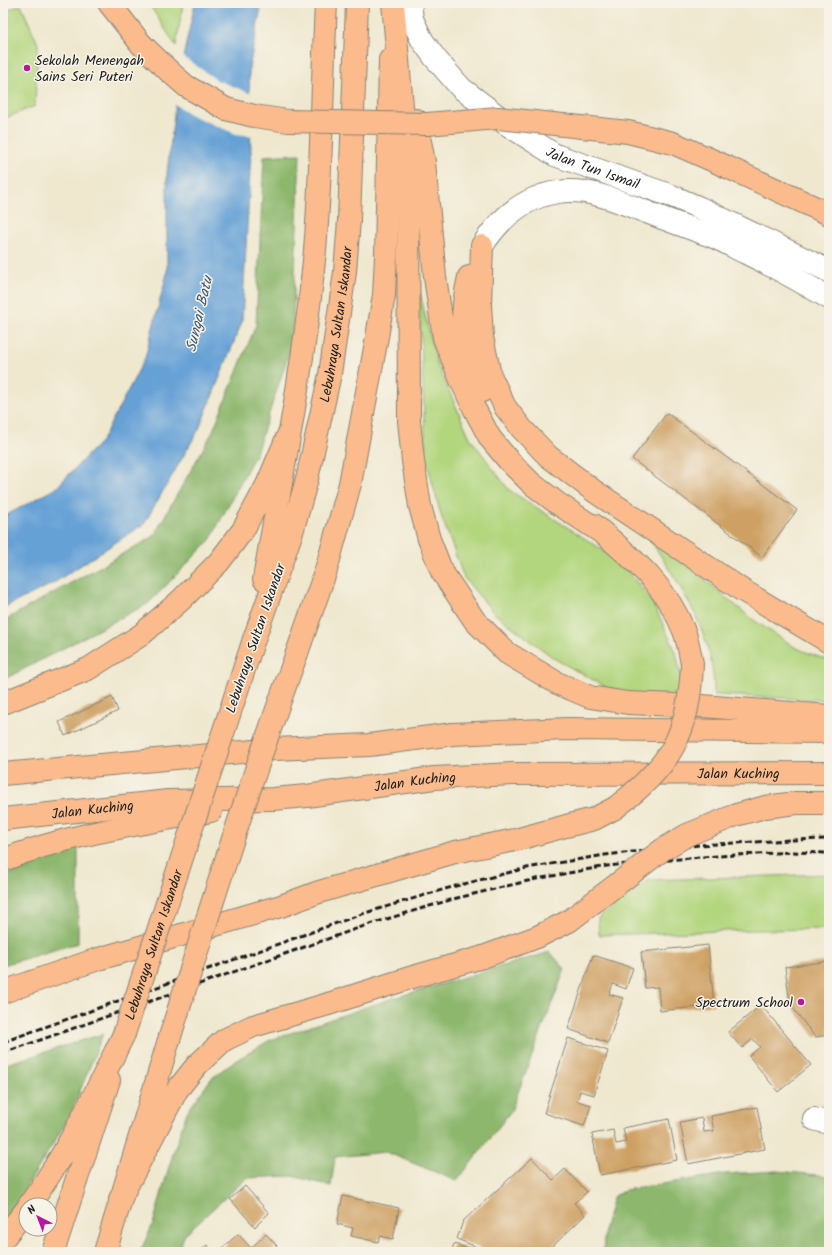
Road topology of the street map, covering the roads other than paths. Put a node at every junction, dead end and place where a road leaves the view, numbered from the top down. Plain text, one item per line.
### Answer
1 (109, 3) edge
2 (315, 3) edge
3 (326, 3) edge
4 (358, 3) edge
5 (393, 3) edge
6 (410, 3) edge
7 (322, 88) junction
8 (829, 214) edge
9 (482, 246) junction
10 (829, 271) edge
11 (829, 298) edge
12 (289, 433) junction
13 (604, 534) junction
14 (254, 639) junction
15 (829, 642) edge
16 (3, 702) edge
17 (829, 716) edge
18 (829, 732) edge
19 (829, 773) edge
20 (3, 774) edge
21 (273, 799) junction
22 (829, 803) edge
23 (3, 819) edge
24 (3, 860) edge
25 (3, 992) edge
26 (124, 1034) junction
27 (34, 1197) edge
28 (120, 1199) junction
29 (18, 1220) edge
30 (3, 1239) edge
31 (53, 1252) edge
32 (105, 1252) edge

1 - 8 main road, bridge
2 - 7 main road
3 - 7 main road
4 - 14 main road, Lebuhraya Sultan Iskandar
5 - 13 main road
5 - 17 main road
5 - 28 main road, bridge
6 - 10 street, Jalan Tun Ismail
7 - 12 main road
9 - 11 street, Jalan Tun Ismail
9 - 13 main road
9 - 15 main road
12 - 14 main road
12 - 16 main road
13 - 25 main road, bridge
14 - 26 main road, Lebuhraya Sultan Iskandar, bridge
18 - 20 main road
19 - 21 main road, Jalan Kuching
21 - 23 main road, Jalan Kuching
21 - 24 main road
22 - 28 main road, bridge
26 - 27 main road
26 - 31 main road, Lebuhraya Sultan Iskandar
28 - 32 main road
29 - 30 main road

